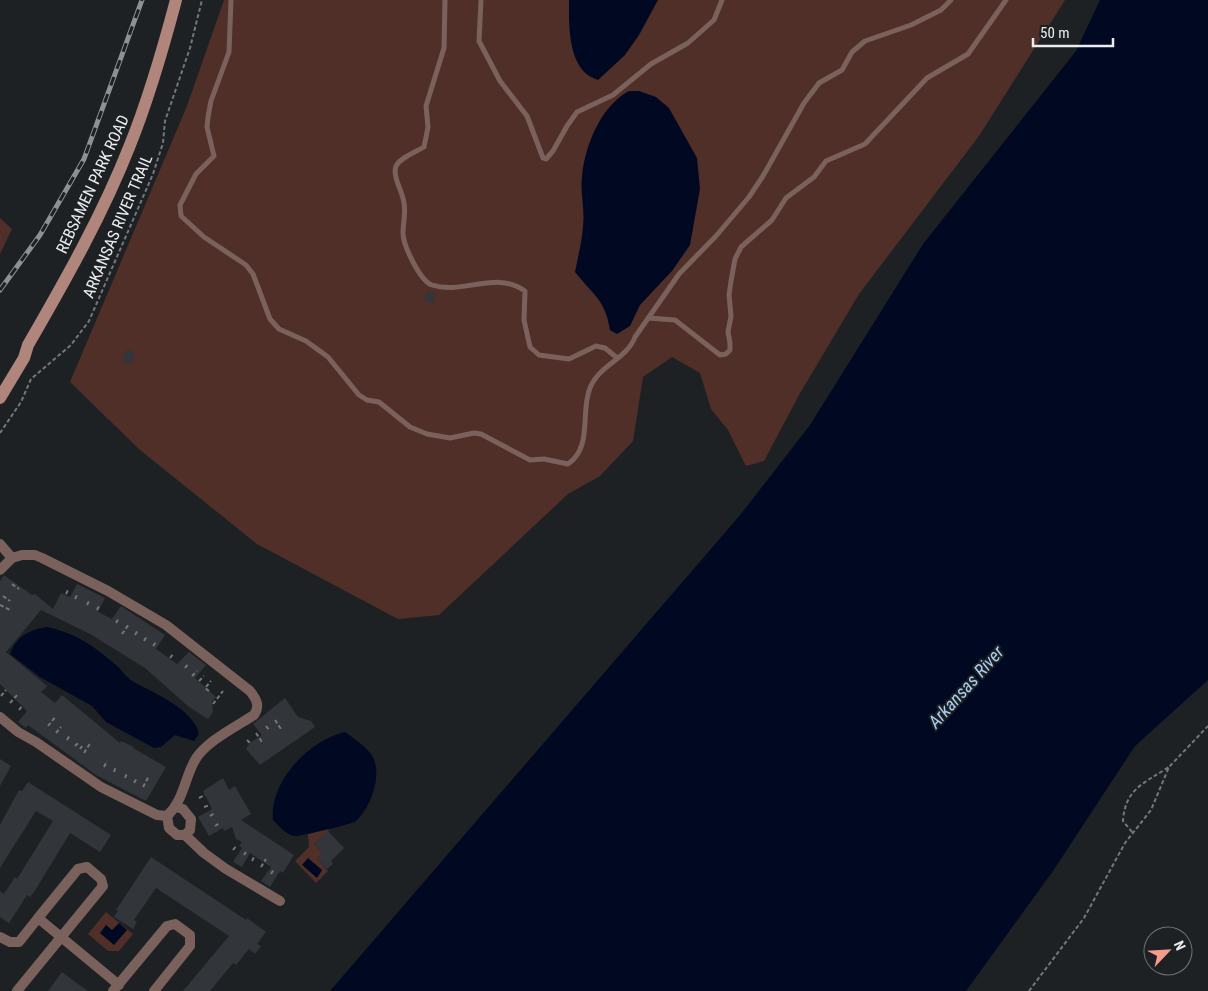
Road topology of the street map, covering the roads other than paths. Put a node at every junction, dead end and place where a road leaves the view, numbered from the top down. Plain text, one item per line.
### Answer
1 (176, 0) edge
2 (231, 0) edge
3 (445, 0) edge
4 (481, 0) edge
5 (722, 0) edge
6 (951, 0) edge
7 (1006, 0) edge
8 (648, 318) junction
9 (28, 345) junction
10 (616, 357) junction
11 (0, 380) edge
12 (0, 398) edge
13 (0, 544) edge
14 (12, 558) junction
15 (1, 568) edge
16 (0, 717) edge
17 (176, 807) junction
18 (167, 816) junction
19 (185, 835) junction
20 (280, 901) dead end
21 (38, 918) junction
22 (0, 937) edge
23 (62, 938) junction
24 (116, 988) edge
25 (17, 991) edge
26 (154, 991) edge

1 - 9 street, REBSAMEN PARK ROAD
2 - 10 lane
3 - 10 lane
4 - 5 lane
6 - 8 lane
7 - 8 lane
8 - 10 lane
9 - 11 street, REBSAMEN PARK ROAD
9 - 12 street, REBSAMEN PARK ROAD
13 - 14 street
14 - 15 street
14 - 17 street
16 - 18 street
17 - 18 street
17 - 19 street
18 - 19 street
19 - 20 street
21 - 22 street
21 - 23 street
21 - 23 street
23 - 24 street
23 - 25 street
24 - 26 street

